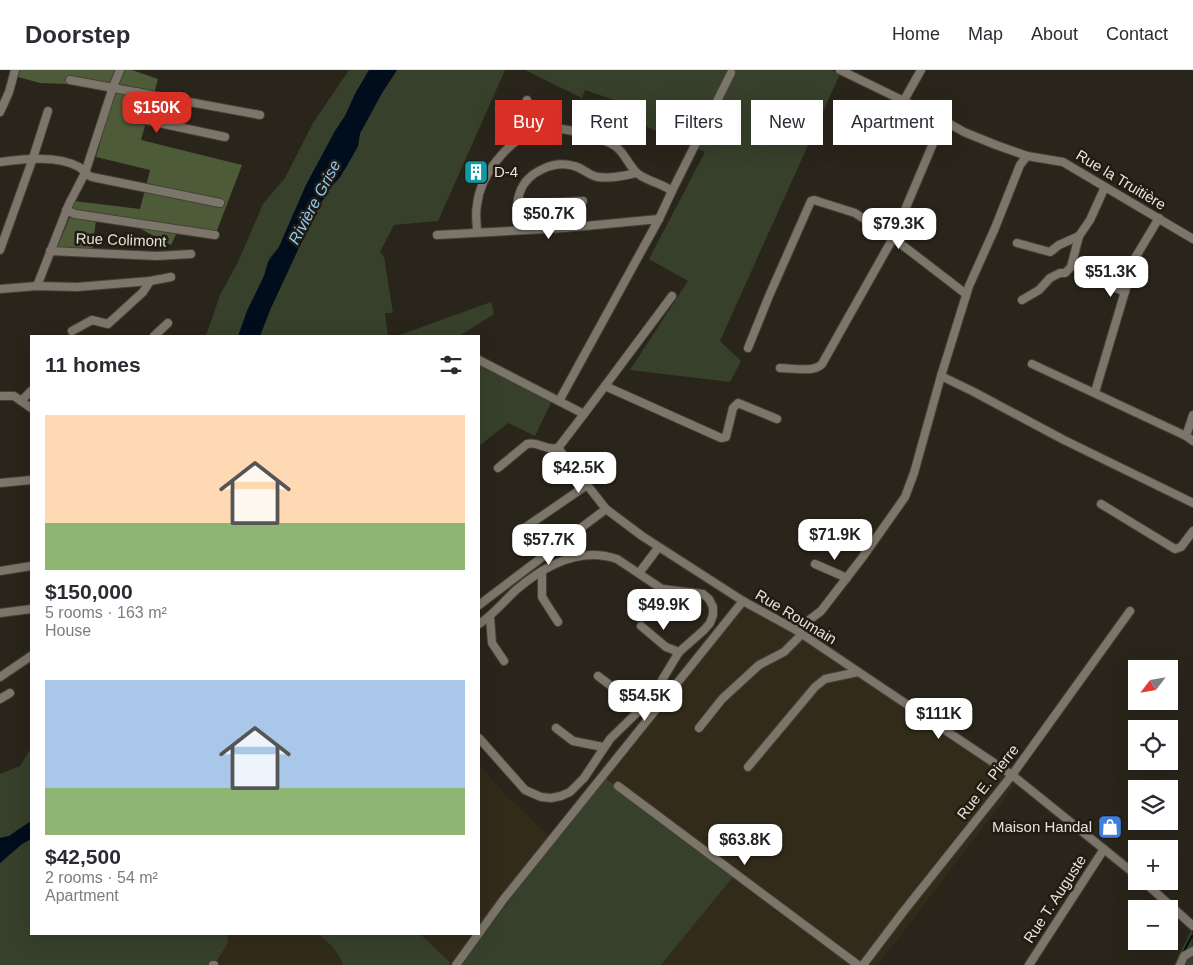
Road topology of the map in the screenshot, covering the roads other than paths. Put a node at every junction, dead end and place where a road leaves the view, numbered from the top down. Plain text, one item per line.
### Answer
1 (14, 70) edge
2 (120, 70) edge
3 (840, 70) edge
4 (921, 70) edge
5 (731, 73) dead end
6 (70, 80) dead end
7 (112, 87) junction
8 (137, 92) junction
9 (899, 100) edge
10 (904, 100) edge
11 (48, 111) dead end
12 (0, 112) edge
13 (260, 115) dead end
14 (952, 125) edge
15 (562, 128) edge
16 (225, 137) dead end
17 (513, 145) edge
18 (932, 145) edge
19 (1027, 156) junction
20 (33, 158) junction
21 (0, 162) edge
22 (85, 173) junction
23 (636, 173) junction
24 (1105, 187) junction
25 (672, 191) junction
26 (583, 201) dead end
27 (540, 202) dead end
28 (562, 202) junction
29 (220, 203) dead end
30 (68, 207) junction
31 (1159, 218) junction
32 (659, 219) junction
33 (564, 228) junction
34 (518, 230) junction
35 (477, 232) junction
36 (215, 235) dead end
37 (437, 235) dead end
38 (1079, 236) junction
39 (893, 238) junction
40 (1193, 239) edge
41 (1017, 243) dead end
42 (0, 250) edge
43 (50, 250) junction
44 (191, 254) dead end
45 (1087, 275) dead end
46 (171, 277) dead end
47 (150, 281) junction
48 (37, 286) junction
49 (0, 288) edge
50 (1125, 292) junction
51 (966, 294) junction
52 (672, 296) dead end
53 (1022, 300) dead end
54 (168, 323) dead end
55 (72, 331) dead end
56 (155, 335) edge
57 (748, 348) dead end
58 (480, 361) edge
59 (1032, 364) dead end
60 (780, 368) dead end
61 (941, 376) junction
62 (605, 386) junction
63 (30, 392) edge
64 (1094, 392) junction
65 (0, 396) edge
66 (21, 401) junction
67 (559, 401) junction
68 (30, 407) edge
69 (584, 414) junction
70 (1193, 415) edge
71 (777, 419) dead end
72 (1186, 436) junction
73 (1193, 441) edge
74 (558, 448) junction
75 (498, 468) dead end
76 (30, 480) edge
77 (0, 483) edge
78 (587, 485) junction
79 (1193, 503) edge
80 (1101, 504) dead end
81 (606, 509) junction
82 (1193, 531) edge
83 (520, 532) dead end
84 (658, 548) junction
85 (815, 564) dead end
86 (30, 566) edge
87 (0, 571) edge
88 (542, 571) junction
89 (639, 573) junction
90 (847, 578) junction
91 (743, 601) junction
92 (480, 603) edge
93 (30, 609) edge
94 (1130, 611) dead end
95 (0, 613) edge
96 (490, 617) junction
97 (558, 622) dead end
98 (480, 623) edge
99 (641, 626) dead end
100 (799, 632) junction
101 (679, 652) junction
102 (30, 657) edge
103 (504, 661) dead end
104 (858, 672) junction
105 (2, 674) edge
106 (598, 676) dead end
107 (10, 693) dead end
108 (0, 699) edge
109 (650, 700) junction
110 (556, 728) dead end
111 (699, 728) dead end
112 (480, 739) edge
113 (603, 747) junction
114 (748, 767) dead end
115 (1012, 775) junction
116 (618, 786) dead end
117 (1104, 849) junction
118 (1128, 868) edge
119 (1153, 890) edge
120 (1193, 926) edge
121 (480, 931) edge
122 (477, 935) edge
123 (1193, 951) edge
124 (456, 965) edge
125 (858, 965) edge
126 (863, 965) edge
127 (1029, 965) edge
128 (1180, 965) edge

1 - 12 street
2 - 7 street
3 - 9 street, Rue la Truitière
4 - 10 street
5 - 25 street
6 - 7 street
7 - 8 street
7 - 22 street
8 - 13 street
8 - 16 street
11 - 20 street
14 - 19 street, Rue la Truitière
15 - 23 street
17 - 35 street
18 - 39 street
19 - 24 street, Rue la Truitière
19 - 51 street
20 - 21 street
20 - 22 street
20 - 42 street
22 - 29 street
22 - 30 street
23 - 25 street
23 - 34 street
24 - 31 street, Rue la Truitière
24 - 38 street
25 - 32 street
26 - 28 street
27 - 28 street
28 - 33 street
30 - 36 street
30 - 43 street
31 - 40 street, Rue la Truitière
31 - 50 street
32 - 33 street
32 - 67 street
33 - 34 street
34 - 35 street
35 - 37 street
38 - 41 street
38 - 53 street
39 - 51 street
39 - 57 street
39 - 60 street
43 - 44 street, Rue Colimont
43 - 48 street
45 - 50 street
46 - 47 street
47 - 48 street
47 - 55 street
48 - 49 street
50 - 64 street
51 - 61 street
52 - 62 street
54 - 56 street
58 - 67 street
59 - 64 street
61 - 79 street
61 - 90 street
62 - 69 street
62 - 71 street
63 - 66 street
64 - 72 street
65 - 66 street
66 - 68 street
67 - 69 street
69 - 74 street
70 - 72 street
72 - 73 street
74 - 75 street
74 - 78 street
76 - 77 street
78 - 81 street
78 - 83 street
80 - 82 street
81 - 84 street
81 - 92 street
84 - 89 street
84 - 91 street
85 - 90 street
86 - 87 street
88 - 89 street
88 - 96 street
88 - 97 street
89 - 101 street
90 - 100 street
91 - 100 street, Rue Roumain
91 - 121 street, Rue Roumain
93 - 95 street
94 - 115 street, Rue E. Pierre
96 - 98 street
96 - 103 street
99 - 101 street
100 - 104 street, Rue Roumain
100 - 111 street
101 - 109 street
102 - 105 street
104 - 114 street
104 - 115 street, Rue Roumain
106 - 109 street
107 - 108 street
109 - 113 street
110 - 113 street
112 - 113 street
115 - 117 street, Rue Roumain
115 - 126 street, Rue E. Pierre
116 - 125 street
117 - 118 street, Rue Roumain
117 - 127 street, Rue T. Auguste
119 - 120 street
122 - 124 street, Rue Roumain
123 - 128 street

